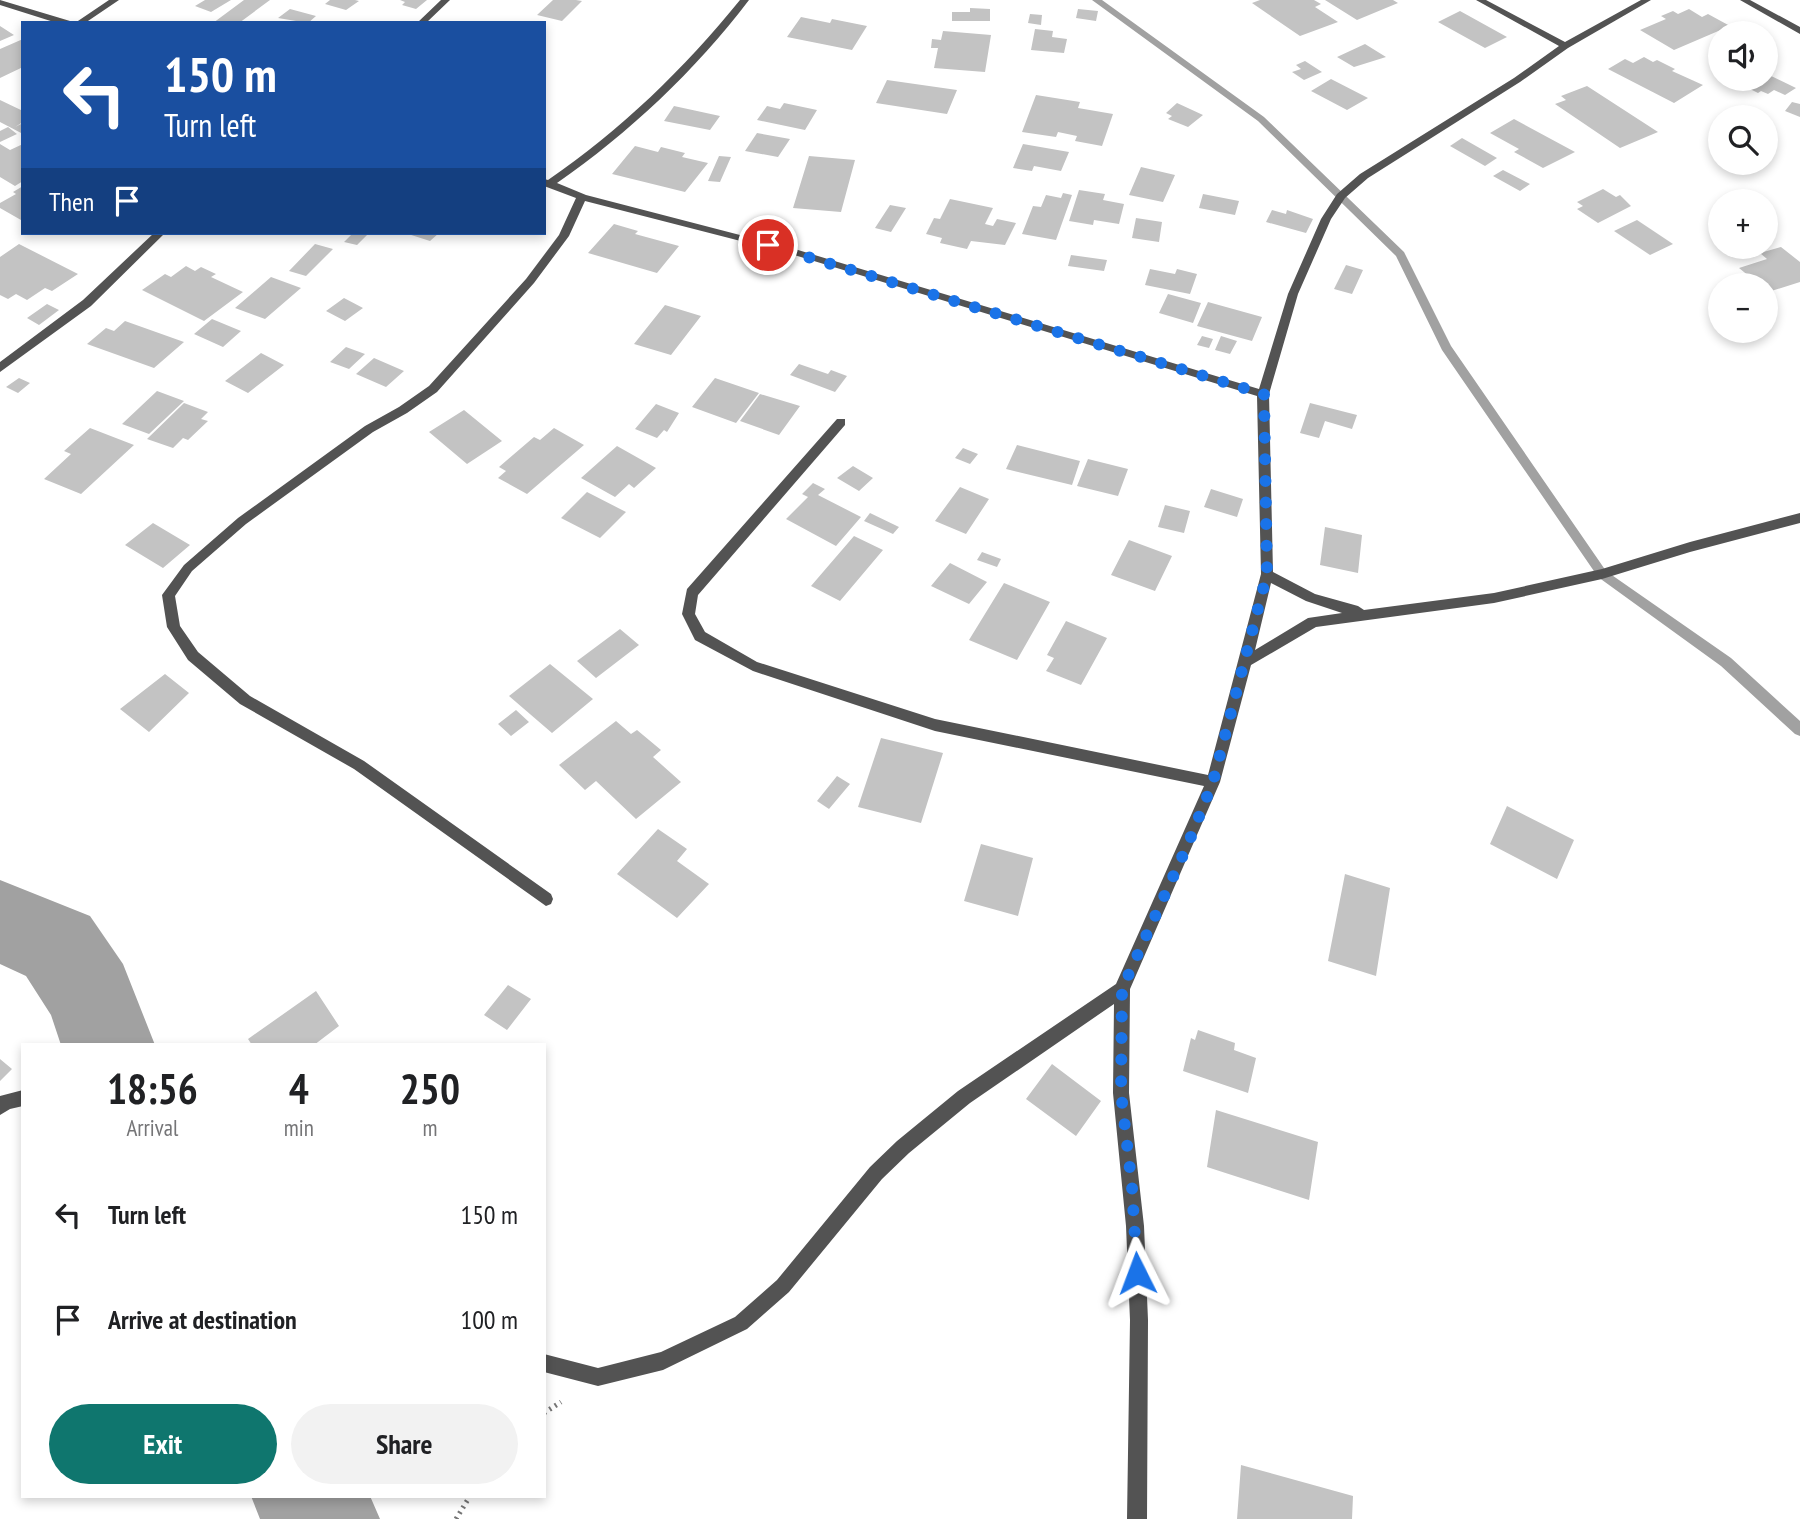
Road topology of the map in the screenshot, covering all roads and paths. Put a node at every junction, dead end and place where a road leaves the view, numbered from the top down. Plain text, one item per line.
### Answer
1 (115, 0) edge
2 (446, 0) edge
3 (745, 0) edge
4 (1480, 0) edge
5 (1647, 0) edge
6 (1744, 0) edge
7 (0, 2) edge
8 (61, 21) edge
9 (82, 21) edge
10 (423, 21) edge
11 (1800, 31) edge
12 (1565, 46) junction
13 (547, 183) edge
14 (582, 197) junction
15 (158, 235) edge
16 (0, 368) edge
17 (1264, 394) junction
18 (841, 422) dead end
19 (1800, 518) edge
20 (1267, 574) junction
21 (1373, 612) junction
22 (1245, 662) junction
23 (1213, 782) junction
24 (546, 899) dead end
25 (1122, 989) junction
26 (21, 1098) edge
27 (0, 1107) edge
28 (546, 1364) edge
29 (469, 1498) edge
30 (456, 1519) edge
31 (1137, 1519) edge

1 - 9 street
2 - 10 street
3 - 13 street
4 - 12 street
5 - 12 street
6 - 11 street
7 - 8 street
12 - 17 street
13 - 14 street
14 - 17 street
14 - 24 street
15 - 16 street
17 - 20 street
18 - 23 street
19 - 21 street
20 - 21 street
20 - 22 street
21 - 22 street
22 - 23 street
23 - 25 street
25 - 28 street
25 - 31 street
26 - 27 street
29 - 30 path

